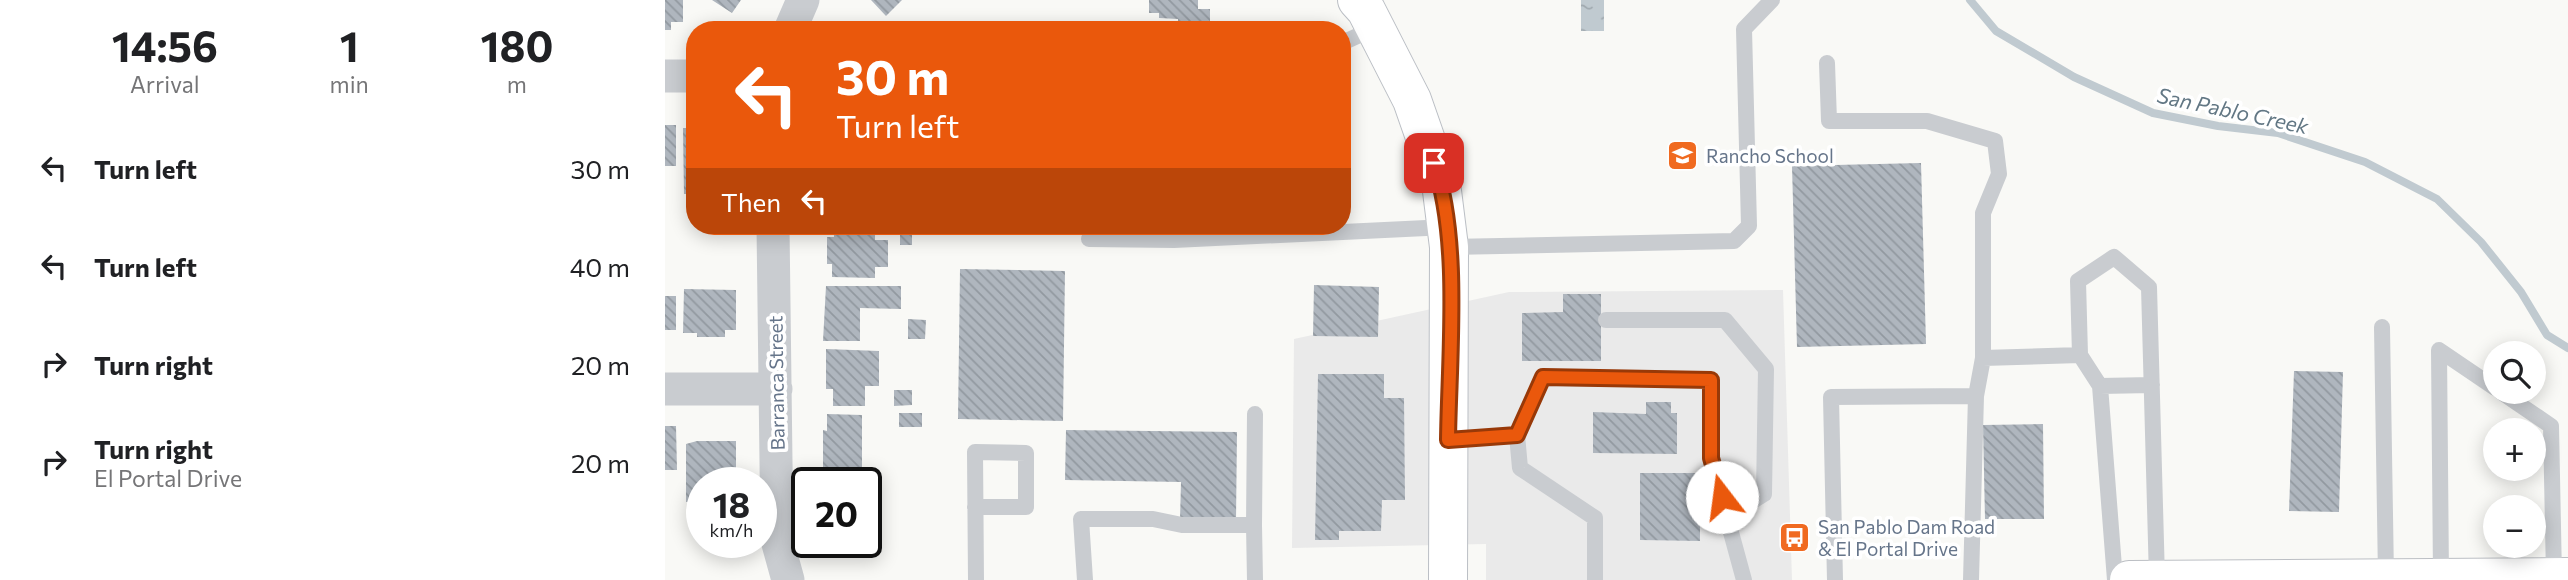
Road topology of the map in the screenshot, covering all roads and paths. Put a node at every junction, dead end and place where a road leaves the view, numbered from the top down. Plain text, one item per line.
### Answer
1 (803, 0) edge
2 (1772, 0) edge
3 (1363, 16) edge
4 (794, 21) edge
5 (1826, 63) dead end
6 (665, 76) edge
7 (686, 76) edge
8 (773, 235) edge
9 (1449, 237) junction
10 (1089, 239) dead end
11 (1606, 320) dead end
12 (2382, 327) dead end
13 (2080, 355) junction
14 (1983, 358) junction
15 (2483, 380) edge
16 (2152, 385) junction
17 (2100, 386) junction
18 (665, 389) edge
19 (776, 389) junction
20 (1976, 396) junction
21 (2519, 404) edge
22 (1255, 414) dead end
23 (1517, 435) junction
24 (1448, 440) junction
25 (975, 507) junction
26 (1727, 517) junction
27 (1254, 524) junction
28 (2386, 577) junction
29 (2441, 577) junction
30 (2559, 578) edge
31 (2157, 579) edge
32 (2226, 579) edge
33 (788, 580) edge
34 (976, 580) edge
35 (1085, 580) edge
36 (1255, 580) edge
37 (1448, 580) edge
38 (1595, 580) edge
39 (1744, 580) edge
40 (1835, 580) edge
41 (1972, 580) edge
42 (2115, 580) edge
43 (2129, 580) edge

1 - 4 street
2 - 9 lane
3 - 9 main road
5 - 14 lane
6 - 7 street
8 - 19 street, Barranca Street
9 - 10 lane
9 - 24 main road
11 - 26 lane
12 - 28 lane
13 - 14 lane
13 - 16 lane
13 - 17 lane
14 - 20 lane
15 - 29 lane
16 - 17 lane
16 - 31 lane
17 - 42 lane
18 - 19 street
19 - 33 street, Barranca Street
20 - 40 lane
20 - 41 lane
21 - 30 lane
22 - 27 lane
23 - 24 lane
23 - 26 lane
23 - 38 lane
24 - 37 main road
25 - 25 lane
25 - 34 lane
26 - 39 lane
27 - 35 lane
27 - 36 lane
28 - 29 main road
28 - 32 main road
29 - 30 main road
31 - 32 main road
31 - 43 main road

